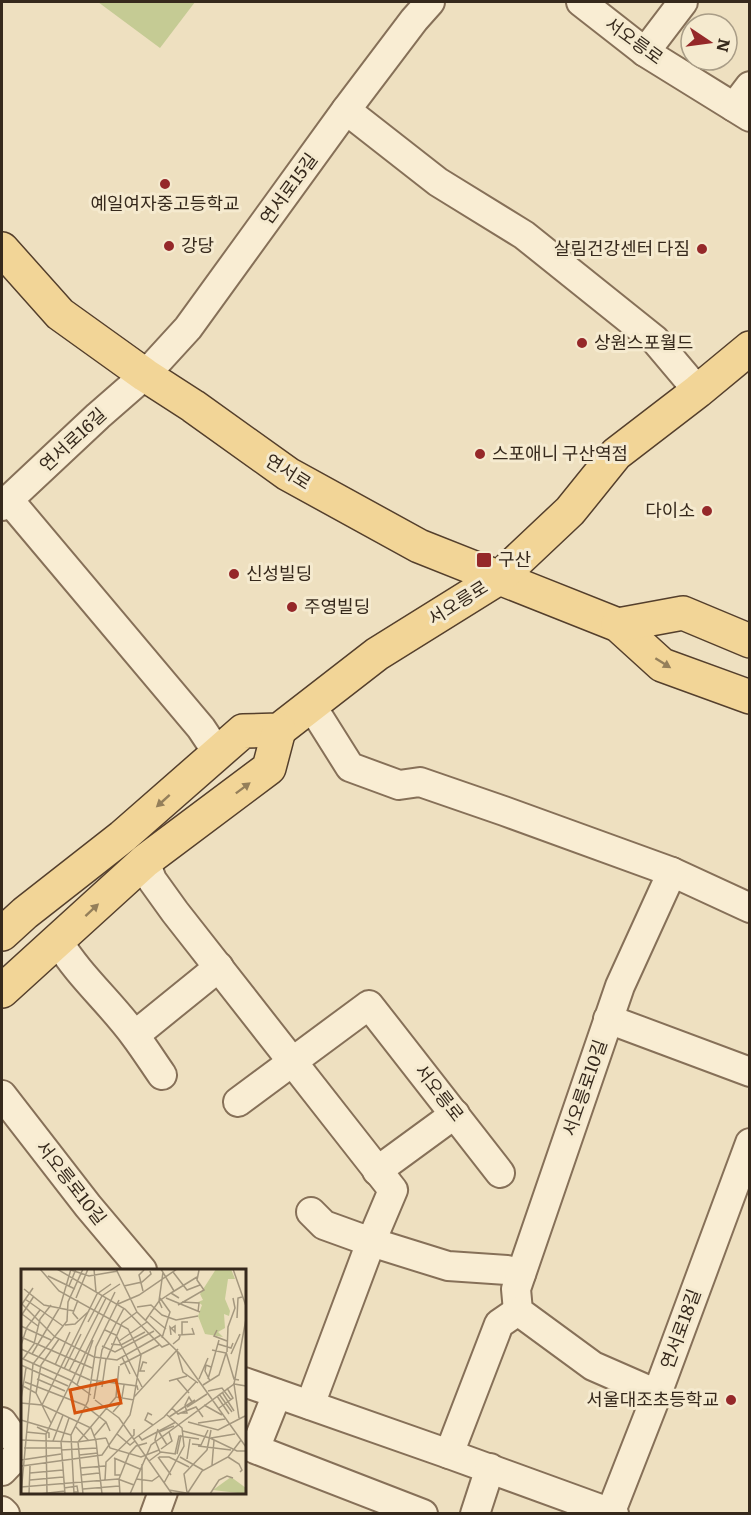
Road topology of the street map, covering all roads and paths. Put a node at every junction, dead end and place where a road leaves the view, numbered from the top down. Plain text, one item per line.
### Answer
1 (430, 2) edge
2 (581, 2) edge
3 (683, 2) edge
4 (645, 52) junction
5 (744, 103) edge
6 (346, 110) junction
7 (2, 249) edge
8 (750, 348) edge
9 (145, 375) junction
10 (698, 391) junction
11 (5, 503) edge
12 (499, 578) junction
13 (618, 625) junction
14 (750, 641) edge
15 (750, 697) edge
16 (311, 705) junction
17 (279, 730) junction
18 (217, 752) junction
19 (145, 861) junction
20 (672, 872) junction
21 (750, 908) edge
22 (2, 934) edge
23 (58, 941) junction
24 (219, 967) junction
25 (2, 991) edge
26 (608, 1019) junction
27 (135, 1035) junction
28 (292, 1062) junction
29 (750, 1072) edge
30 (162, 1075) dead end
31 (2, 1095) edge
32 (238, 1102) dead end
33 (455, 1114) junction
34 (750, 1143) edge
35 (377, 1171) junction
36 (500, 1173) dead end
37 (311, 1212) dead end
38 (371, 1242) junction
39 (141, 1269) edge
40 (521, 1274) junction
41 (518, 1311) junction
42 (246, 1383) edge
43 (277, 1394) junction
44 (657, 1394) junction
45 (310, 1405) junction
46 (2, 1422) edge
47 (21, 1449) edge
48 (21, 1451) edge
49 (449, 1454) junction
50 (490, 1468) junction
51 (2, 1470) edge
52 (162, 1494) edge
53 (612, 1513) edge
54 (154, 1514) edge
55 (423, 1514) edge
56 (475, 1514) edge

1 - 6 street, 연서로15길
2 - 4 street, 서오릉로
3 - 4 street
4 - 5 street, 서오릉로
6 - 9 street, 연서로15길
6 - 10 street
7 - 9 main road, 연서로
8 - 10 main road, 서오릉로
9 - 11 street, 연서로16길
9 - 12 main road, 연서로
10 - 12 main road, 서오릉로
11 - 18 street
12 - 13 main road, 연서로
12 - 16 main road, 서오릉로
13 - 14 main road
13 -> 15 main road, 연서로
16 - 17 main road, 서오릉로
16 - 20 street
17 - 18 main road
19 -> 17 main road
18 -> 22 main road
23 -> 19 main road
19 - 24 street
20 - 21 street
20 - 26 street, 서오릉로10길
23 - 25 main road
23 - 27 street
24 - 27 street
24 - 28 street
26 - 29 street
26 - 40 street, 서오릉로10길
27 - 30 street
28 - 32 street, 서오릉로
28 - 33 street, 서오릉로
28 - 35 street
31 - 39 street, 서오릉로10길
33 - 35 street
33 - 36 street, 서오릉로
34 - 44 street, 연서로18길
35 - 38 street
37 - 38 street
38 - 40 street
38 - 45 street
40 - 41 street, 서오릉로10길
41 - 44 street
41 - 49 street
42 - 43 street
43 - 45 street
43 - 55 street
44 - 53 street, 연서로18길
45 - 49 street
46 - 47 street
48 - 51 street
49 - 50 street
50 - 53 street
50 - 56 street
52 - 54 street

